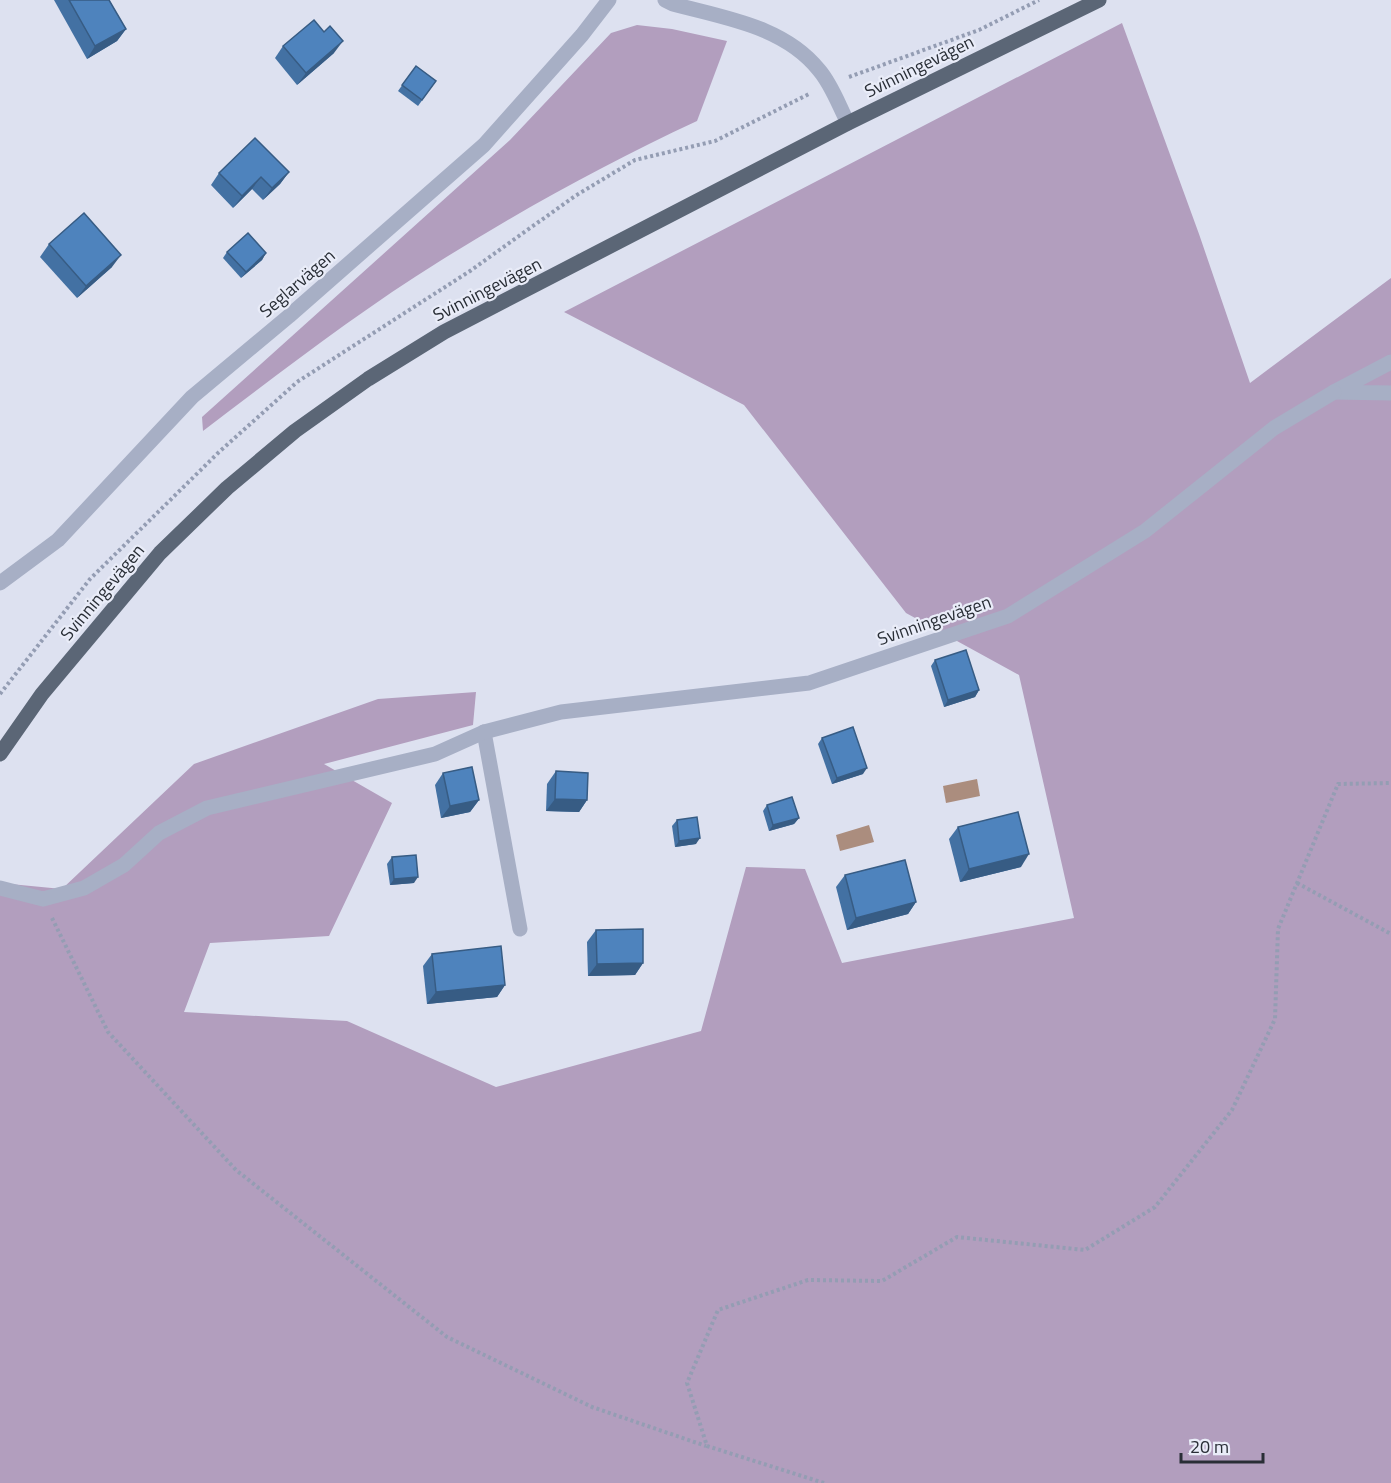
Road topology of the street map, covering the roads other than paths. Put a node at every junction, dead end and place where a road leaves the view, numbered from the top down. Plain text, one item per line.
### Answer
1 (609, 0) edge
2 (665, 0) edge
3 (1099, 0) edge
4 (848, 123) junction
5 (1391, 362) edge
6 (1334, 392) junction
7 (1391, 393) edge
8 (0, 583) edge
9 (484, 732) junction
10 (0, 754) edge
11 (0, 888) edge
12 (520, 929) dead end

1 - 8 street, Seglarvägen
2 - 4 street
3 - 4 main road, Svinningevägen
4 - 10 main road, Svinningevägen
5 - 6 street, Svinningevägen
6 - 7 street
6 - 9 street, Svinningevägen
9 - 11 street, Svinningevägen
9 - 12 street

